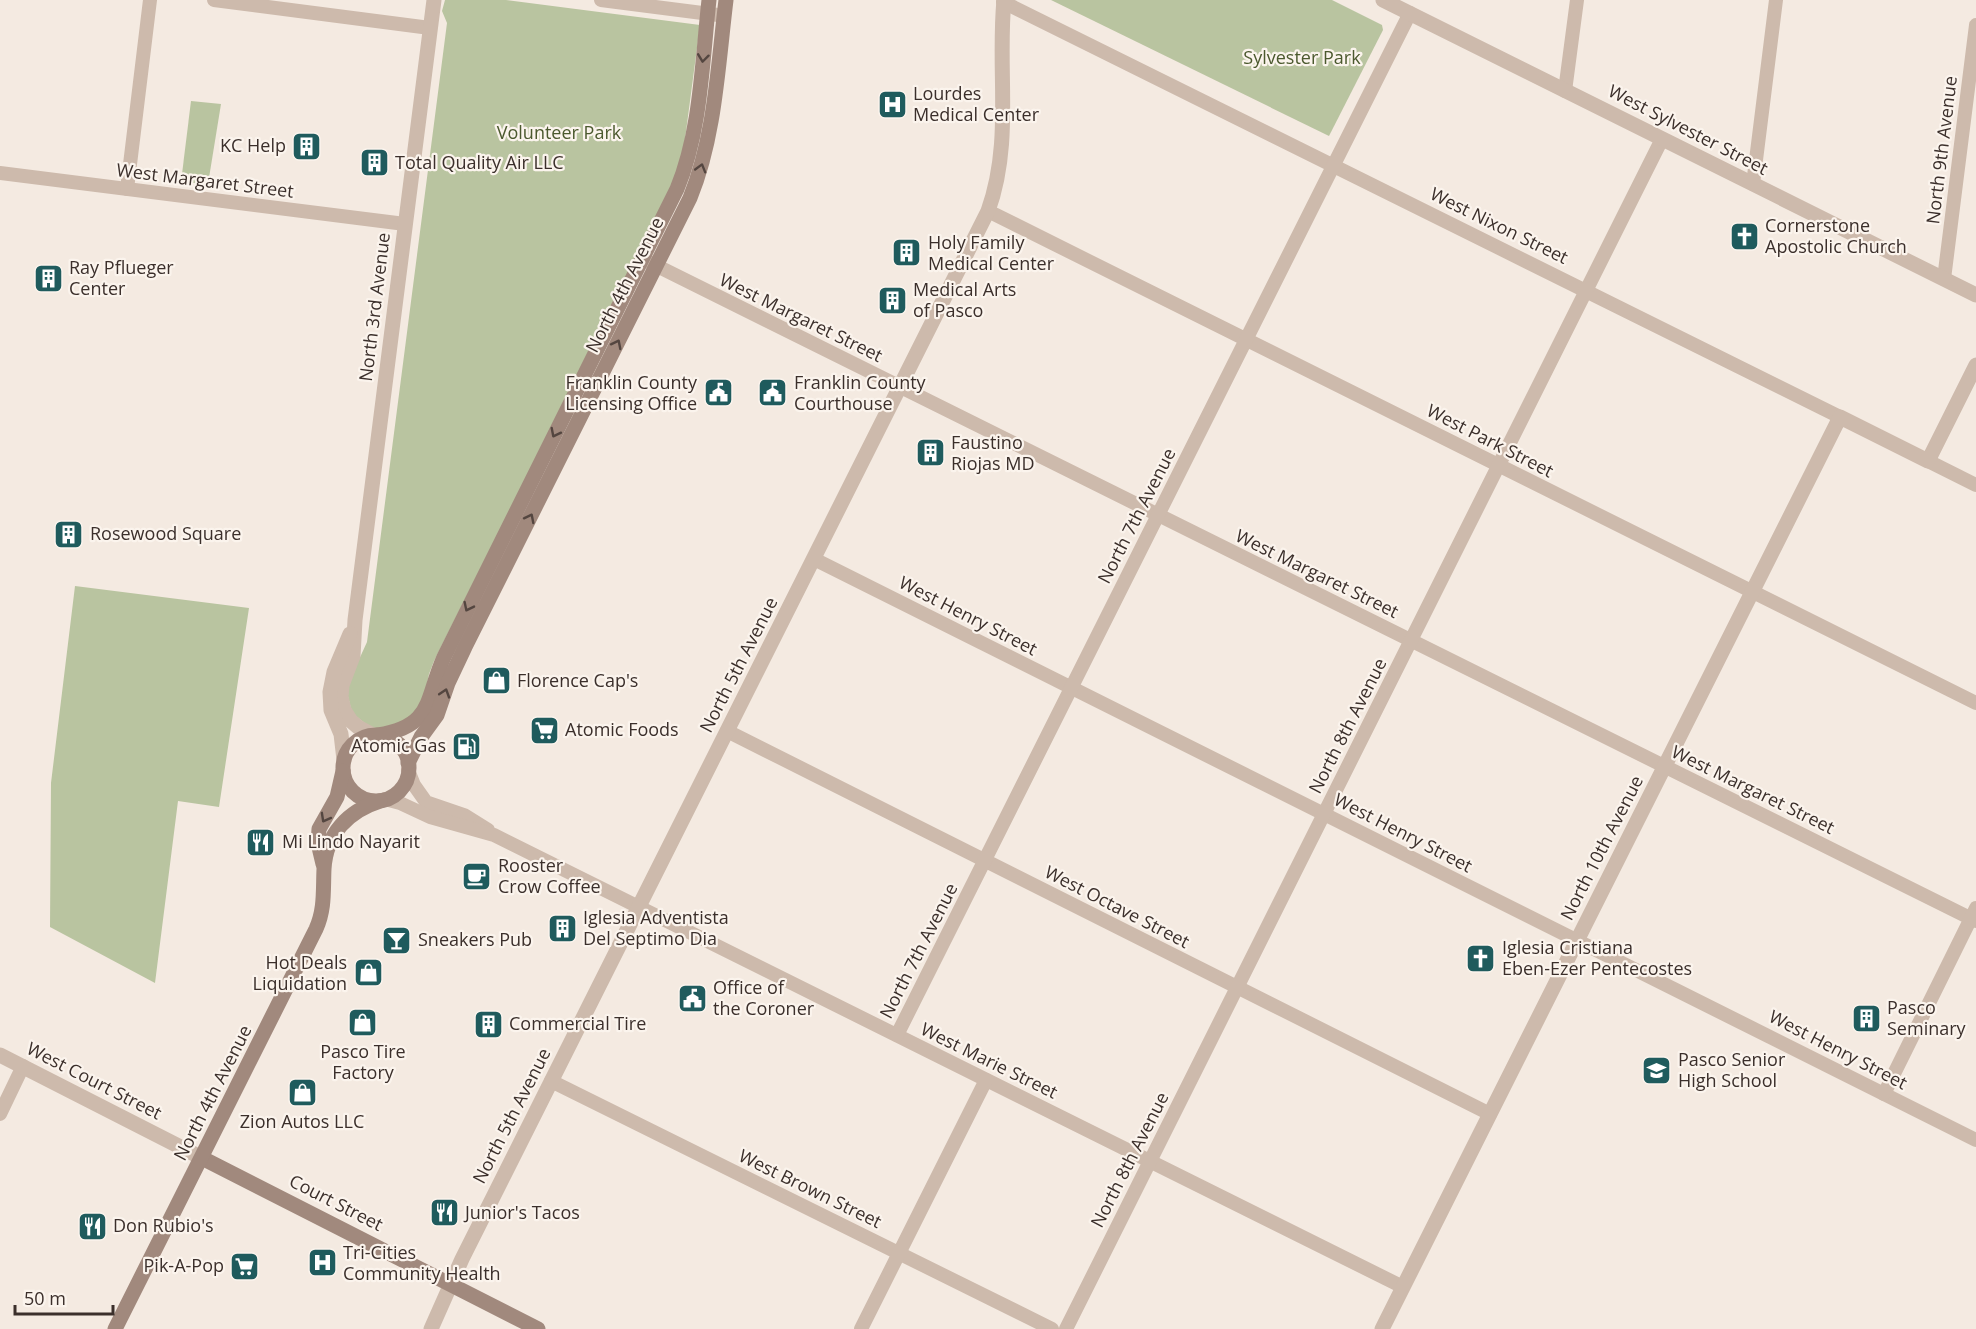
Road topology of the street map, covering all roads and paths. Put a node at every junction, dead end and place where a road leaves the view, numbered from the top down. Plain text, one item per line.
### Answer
1 (150, 0) edge
2 (214, 0) edge
3 (434, 0) edge
4 (601, 0) edge
5 (1383, 0) edge
6 (1577, 0) edge
7 (1776, 0) edge
8 (1004, 1) edge
9 (708, 7) edge
10 (725, 8) edge
11 (1410, 14) junction
12 (1976, 25) edge
13 (430, 28) junction
14 (1565, 91) junction
15 (1662, 139) junction
16 (1333, 166) junction
17 (0, 173) edge
18 (1753, 184) junction
19 (127, 189) junction
20 (988, 211) junction
21 (405, 224) junction
22 (650, 262) junction
23 (1944, 279) junction
24 (1586, 291) junction
25 (1976, 295) edge
26 (1246, 340) junction
27 (1976, 365) edge
28 (900, 387) junction
29 (1840, 417) junction
30 (1928, 461) junction
31 (1498, 465) junction
32 (1976, 485) edge
33 (1158, 515) junction
34 (814, 559) junction
35 (1752, 592) junction
36 (355, 620) junction
37 (1411, 640) junction
38 (1071, 688) junction
39 (1976, 703) edge
40 (727, 731) junction
41 (375, 735) junction
42 (343, 764) junction
43 (1665, 766) junction
44 (408, 767) junction
45 (382, 800) junction
46 (1324, 814) junction
47 (494, 835) junction
48 (984, 861) junction
49 (324, 869) junction
50 (639, 907) junction
51 (1974, 916) edge
52 (1577, 940) junction
53 (1237, 988) junction
54 (897, 1035) junction
55 (0, 1055) edge
56 (23, 1066) junction
57 (986, 1080) junction
58 (551, 1081) junction
59 (1884, 1094) junction
60 (0, 1114) edge
61 (1490, 1114) junction
62 (1976, 1140) edge
63 (202, 1158) junction
64 (1150, 1161) junction
65 (899, 1253) junction
66 (451, 1285) junction
67 (1403, 1287) junction
68 (116, 1329) edge
69 (431, 1329) edge
70 (538, 1329) edge
71 (861, 1329) edge
72 (1052, 1329) edge
73 (1066, 1329) edge
74 (1382, 1329) edge

1 - 19 street
2 - 13 street
3 - 13 street, North 3rd Avenue
4 - 9 street
5 - 11 street, West Sylvester Street
6 - 14 street
7 - 18 street
8 - 16 street, West Nixon Street
8 - 20 street, North 5th Avenue
9 - 10 street
9 -> 22 main road, North 4th Avenue
22 -> 10 main road, North 4th Avenue
11 - 14 street, West Sylvester Street
11 - 16 street, North 7th Avenue
12 - 23 street, North 9th Avenue
13 - 21 street, North 3rd Avenue
14 - 15 street, West Sylvester Street
15 - 18 street, West Sylvester Street
15 - 24 street, North 8th Avenue
16 - 24 street, West Nixon Street
16 - 26 street, North 7th Avenue
17 - 19 street, West Margaret Street
18 - 23 street, West Sylvester Street
19 - 21 street, West Margaret Street
20 - 26 street, West Park Street
20 - 28 street, North 5th Avenue
21 - 36 street, North 3rd Avenue
22 - 28 street, West Margaret Street
22 -> 41 main road, North 4th Avenue
44 -> 22 main road, North 4th Avenue
23 - 25 street, West Sylvester Street
24 - 29 street, West Nixon Street
24 - 31 street, North 8th Avenue
26 - 31 street, West Park Street
26 - 33 street, North 7th Avenue
27 - 30 street
28 - 33 street, West Margaret Street
28 - 34 street, North 5th Avenue
29 - 30 street, West Nixon Street
29 - 35 street, North 10th Avenue
30 - 32 street, West Nixon Street
31 - 35 street, West Park Street
31 - 37 street, North 8th Avenue
33 - 37 street, West Margaret Street
33 - 38 street, North 7th Avenue
34 - 38 street, West Henry Street
34 - 40 street, North 5th Avenue
35 - 39 street, West Park Street
35 - 43 street, North 10th Avenue
36 - 41 street, North 3rd Avenue
36 - 42 street, North 3rd Avenue
37 - 43 street, West Margaret Street
37 - 46 street, North 8th Avenue
38 - 46 street, West Henry Street
38 - 48 street, North 7th Avenue
40 - 48 street, West Octave Street
40 - 50 street, North 5th Avenue
41 - 42 main road
41 - 44 main road
42 - 45 main road
42 -> 49 main road, North 4th Avenue
43 - 51 street, West Margaret Street
43 - 52 street, North 10th Avenue
44 - 45 main road
44 - 47 street, West Marie Street
45 - 47 street, West Marie Street
45 - 49 main road, North 4th Avenue
46 - 52 street, West Henry Street
46 - 53 street, North 8th Avenue
47 - 50 street, West Marie Street
48 - 53 street, West Octave Street
48 - 54 street, North 7th Avenue
49 - 63 main road, North 4th Avenue
50 - 54 street, West Marie Street
50 - 58 street, North 5th Avenue
51 - 59 street
52 - 59 street, West Henry Street
52 - 61 street, North 10th Avenue
53 - 61 street, West Octave Street
53 - 64 street, North 8th Avenue
54 - 57 street, West Marie Street
55 - 56 street, West Court Street
56 - 60 street
56 - 63 street, West Court Street
57 - 64 street, West Marie Street
57 - 65 street
58 - 65 street, West Brown Street
58 - 66 street, North 5th Avenue
59 - 62 street, West Henry Street
61 - 67 street, North 10th Avenue
63 - 66 main road, Court Street
63 - 68 main road, North 4th Avenue
64 - 67 street, West Marie Street
64 - 73 street, North 8th Avenue
65 - 71 street
65 - 72 street, West Brown Street
66 - 69 street, North 5th Avenue
66 - 70 main road
67 - 74 street, North 10th Avenue

